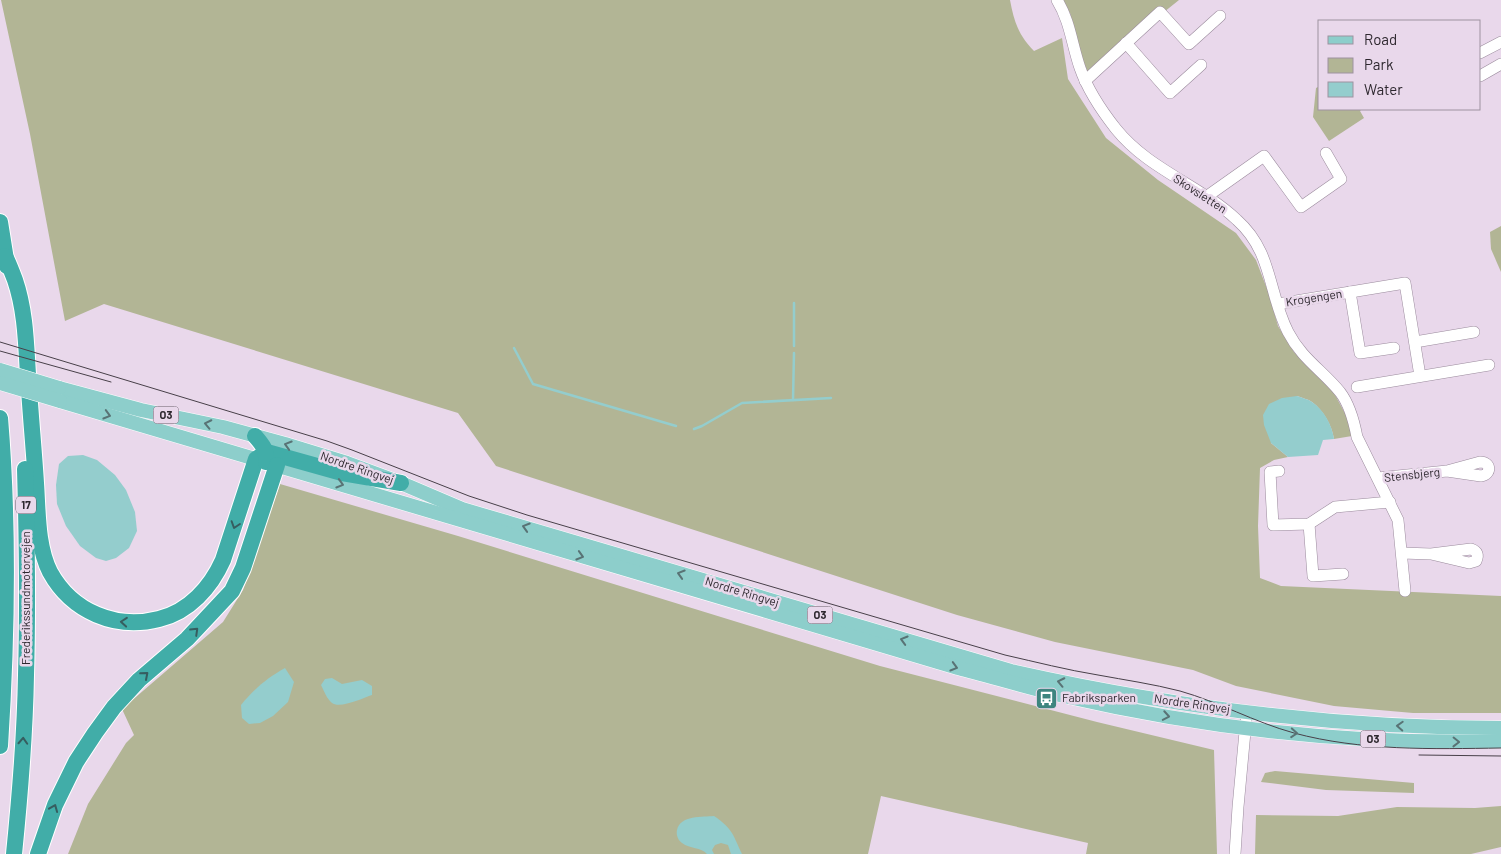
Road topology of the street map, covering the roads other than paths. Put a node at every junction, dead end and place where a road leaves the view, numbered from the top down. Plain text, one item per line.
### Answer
1 (1057, 0) edge
2 (1220, 16) dead end
3 (1501, 42) edge
4 (1126, 44) junction
5 (1481, 52) edge
6 (1501, 64) edge
7 (1201, 65) dead end
8 (1481, 75) edge
9 (1084, 81) junction
10 (1326, 153) dead end
11 (1206, 197) junction
12 (0, 222) edge
13 (5, 256) junction
14 (1350, 292) junction
15 (1278, 304) junction
16 (1474, 332) dead end
17 (1415, 342) junction
18 (1394, 348) dead end
19 (1489, 365) dead end
20 (0, 370) edge
21 (1420, 376) junction
22 (0, 383) edge
23 (1357, 387) dead end
24 (1340, 392) joint
25 (59, 395) junction
26 (0, 430) edge
27 (255, 436) junction
28 (266, 459) junction
29 (1279, 471) dead end
30 (1447, 471) dead end
31 (1378, 478) junction
32 (400, 483) junction
33 (1390, 502) junction
34 (1310, 524) junction
35 (1402, 553) junction
36 (1431, 554) dead end
37 (1343, 574) dead end
38 (1405, 592) dead end
39 (1248, 712) junction
40 (1245, 728) junction
41 (1501, 728) edge
42 (1501, 741) edge
43 (0, 746) edge
44 (14, 854) edge
45 (38, 854) edge
46 (1235, 854) edge

1 - 9 street, Skovsletten
2 - 4 street
3 - 5 street
4 - 7 street
4 - 9 street
6 - 8 street
9 - 11 street, Skovsletten
10 - 11 street
11 - 15 street, Skovsletten
12 - 13 highway, Frederikssundmotorvejen / 17
28 -> 13 highway
44 -> 13 highway, Frederikssundmotorvejen / 17
14 - 15 street, Krogengen
14 - 17 street, Krogengen
14 - 18 street, Krogengen
15 - 24 street, Skovsletten
16 - 17 street
17 - 21 street, Krogengen
19 - 21 street
20 - 25 main road, Nordre Ringvej / O3, bridge
21 - 23 street
22 - 25 main road, Nordre Ringvej / O3, bridge
24 - 31 street, Stensbjerg
27 -> 25 main road, Nordre Ringvej / O3
25 -> 28 main road, Nordre Ringvej / O3
26 - 43 highway, Frederikssundmotorvejen / 17
27 - 28 highway
32 -> 27 main road, Nordre Ringvej / O3
28 - 32 highway
28 -> 40 main road, Nordre Ringvej / O3
45 -> 28 highway
29 - 34 street
30 - 31 street, Stensbjerg
31 - 33 street, Stensbjerg
39 -> 32 main road, Nordre Ringvej / O3
33 - 34 street, Stensbjerg
33 - 35 street, Stensbjerg
34 - 37 street
35 - 36 street
35 - 38 street, Stensbjerg
39 - 40 street
41 -> 39 main road, Nordre Ringvej / O3
40 -> 42 main road, Nordre Ringvej / O3
40 - 46 street

